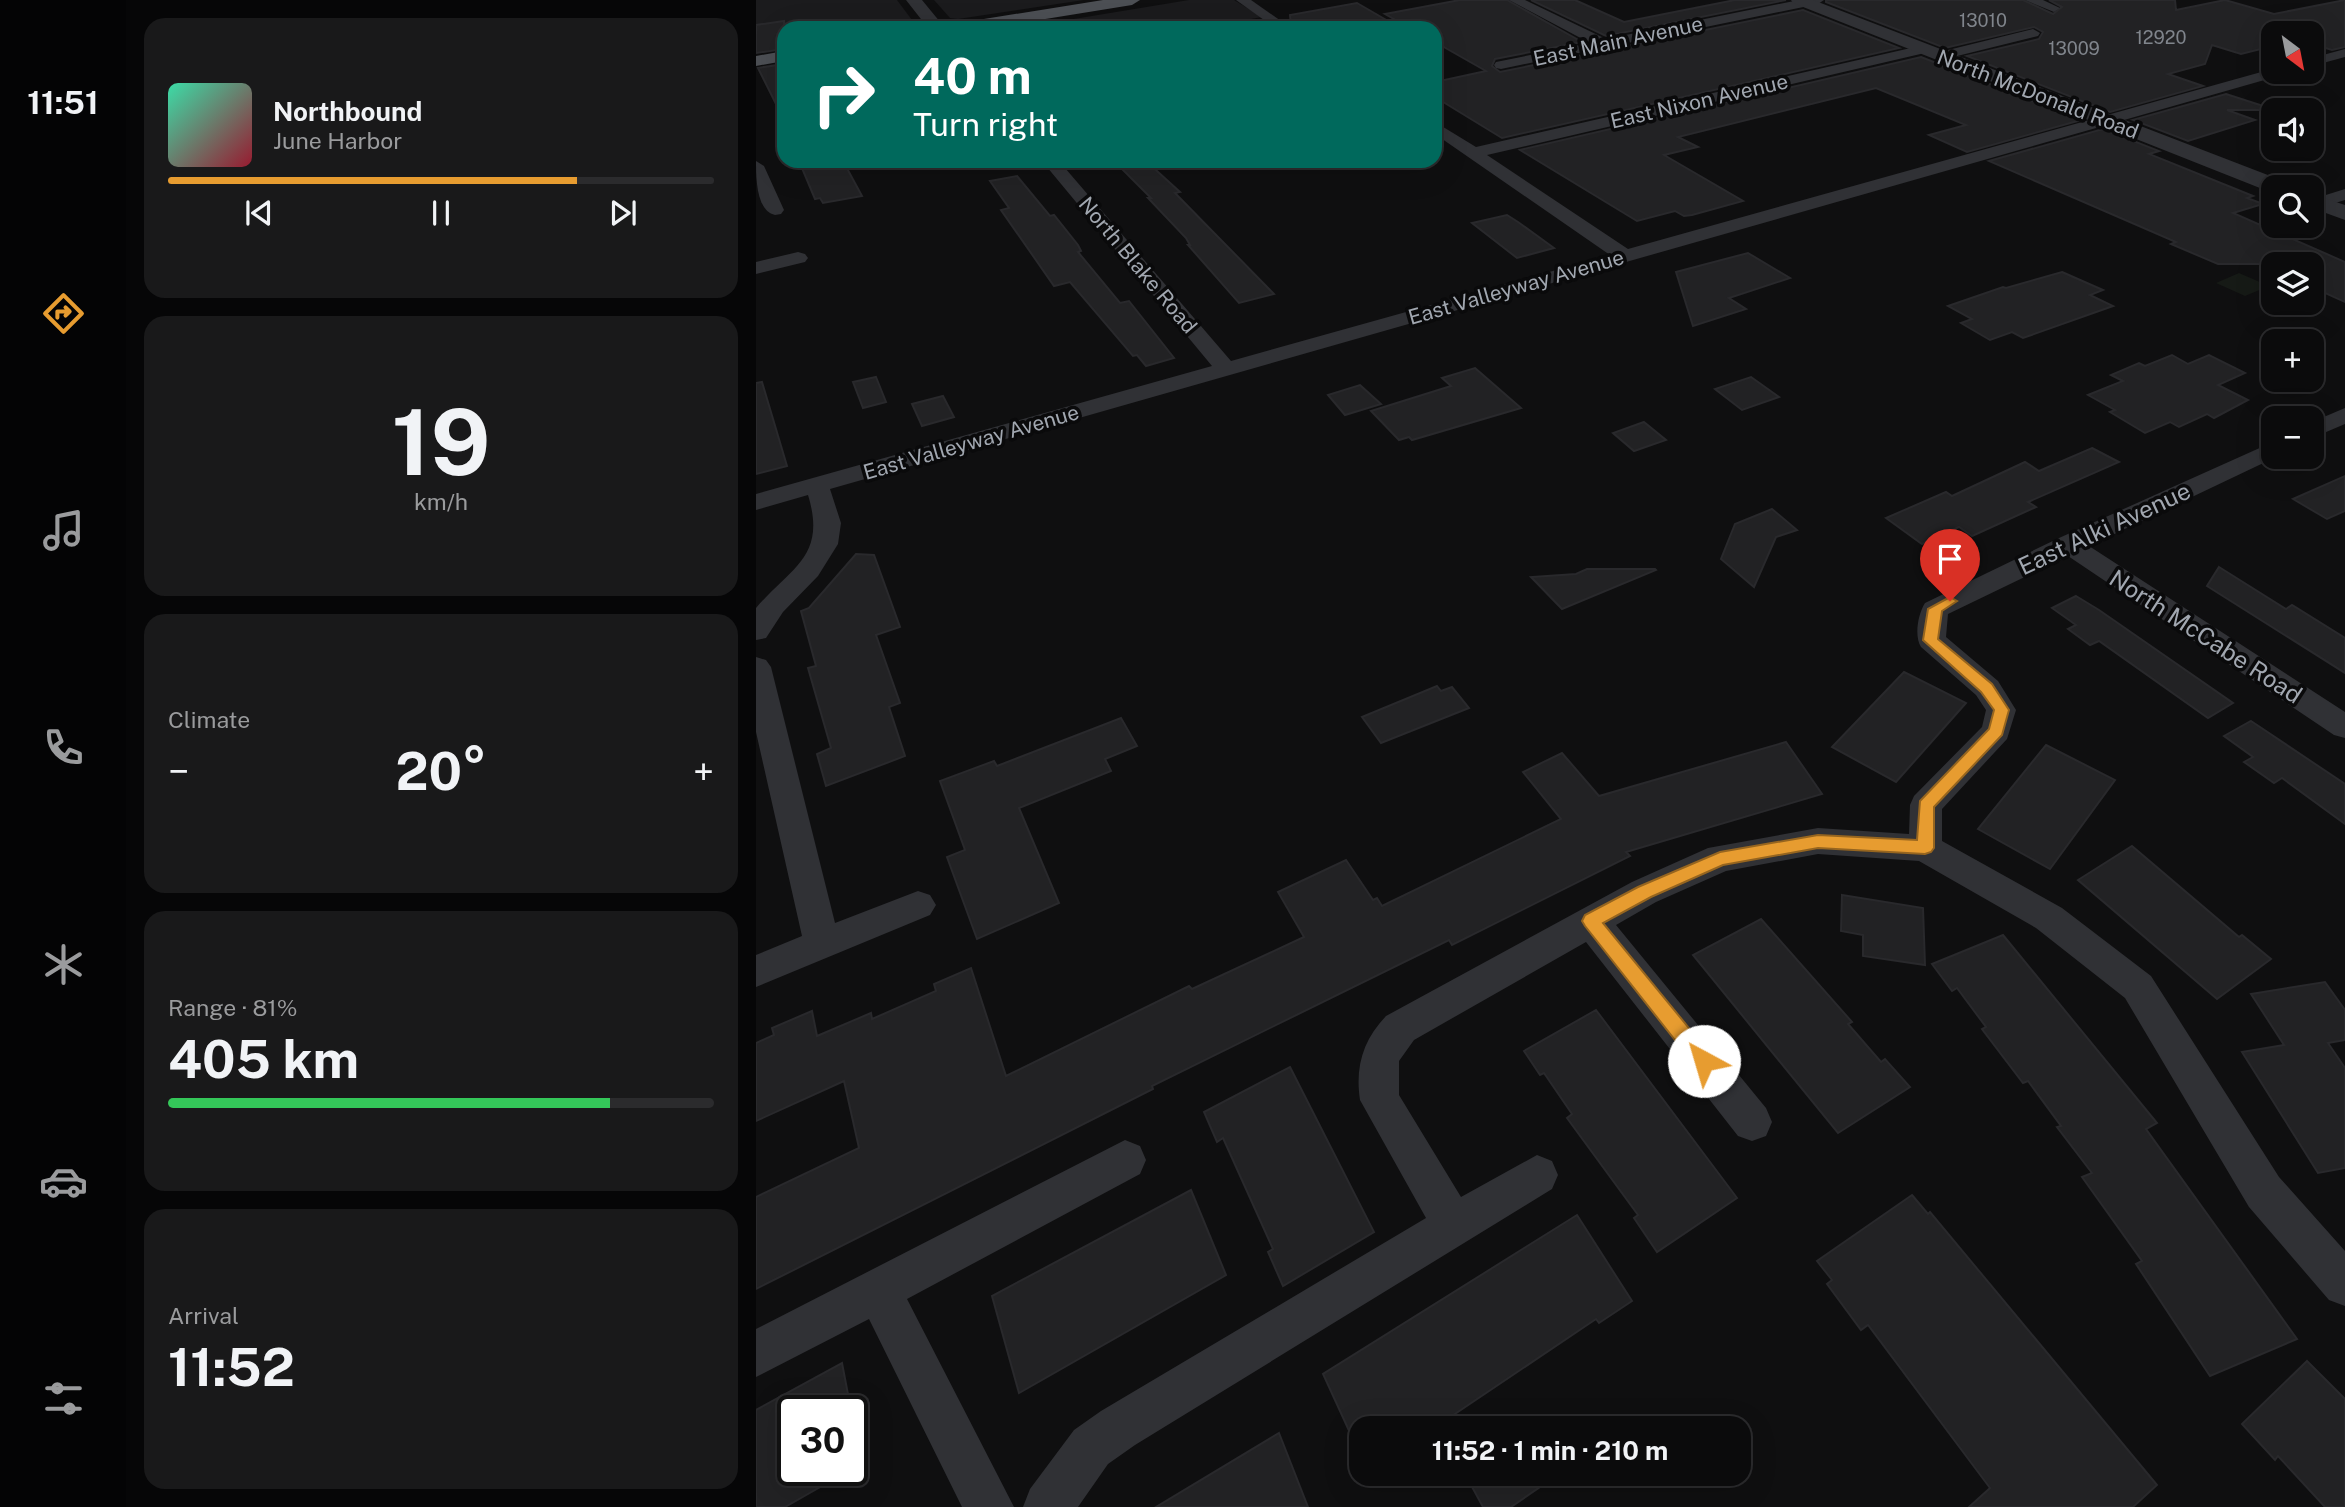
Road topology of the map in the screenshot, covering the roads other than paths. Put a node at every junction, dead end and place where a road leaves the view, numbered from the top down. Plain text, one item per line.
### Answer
1 (914, 0) edge
2 (1132, 0) edge
3 (1242, 0) edge
4 (1515, 0) edge
5 (2031, 0) edge
6 (1808, 1) edge
7 (2054, 8) dead end
8 (931, 21) edge
9 (1002, 21) edge
10 (1274, 21) edge
11 (2033, 33) dead end
12 (1604, 44) junction
13 (1933, 52) junction
14 (2345, 52) edge
15 (777, 57) edge
16 (2324, 58) edge
17 (756, 61) edge
18 (1501, 65) dead end
19 (2261, 76) edge
20 (2105, 120) junction
21 (1442, 132) edge
22 (1473, 153) junction
23 (1056, 168) edge
24 (757, 171) edge
25 (2261, 180) edge
26 (2345, 194) edge
27 (2324, 200) edge
28 (2324, 205) edge
29 (775, 210) dead end
30 (2345, 213) edge
31 (1625, 256) junction
32 (798, 258) dead end
33 (756, 268) edge
34 (1227, 370) junction
35 (2345, 415) edge
36 (2324, 425) edge
37 (2261, 455) edge
38 (817, 485) junction
39 (756, 502) edge
40 (2068, 544) junction
41 (756, 631) edge
42 (756, 667) edge
43 (2345, 727) edge
44 (1925, 848) junction
45 (918, 905) dead end
46 (1591, 921) junction
47 (822, 944) junction
48 (756, 971) edge
49 (1752, 1122) dead end
50 (1125, 1160) dead end
51 (1537, 1175) dead end
52 (1454, 1225) junction
53 (2345, 1284) edge
54 (878, 1290) junction
55 (756, 1354) edge
56 (989, 1507) edge
57 (1048, 1507) edge

1 - 8 street
2 - 9 main road
3 - 10 street
4 - 12 street
5 - 7 street
6 - 12 street, East Main Avenue
6 - 13 street, North McDonald Road
11 - 13 street, East Nixon Avenue
12 - 18 street, East Main Avenue
13 - 20 street, North McDonald Road
13 - 22 street, East Nixon Avenue
14 - 16 street
15 - 17 main road
19 - 20 street, East Valleyway Avenue
20 - 25 street, North McDonald Road
20 - 31 street, East Valleyway Avenue
21 - 22 street
22 - 31 street
23 - 34 street, North Blake Road
24 - 29 street
26 - 27 street
28 - 30 street
31 - 34 street, East Valleyway Avenue
32 - 33 street
34 - 38 street, East Valleyway Avenue
35 - 36 street
37 - 40 street, East Alki Avenue
38 - 39 street, East Valleyway Avenue
38 - 41 street
40 - 43 street, North McCabe Road
40 - 44 street, East Alki Avenue
42 - 47 street
44 - 46 street
44 - 53 street
45 - 47 street
46 - 49 street
46 - 52 street
47 - 48 street
50 - 54 street
51 - 52 street
52 - 57 street
54 - 55 street
54 - 56 street

